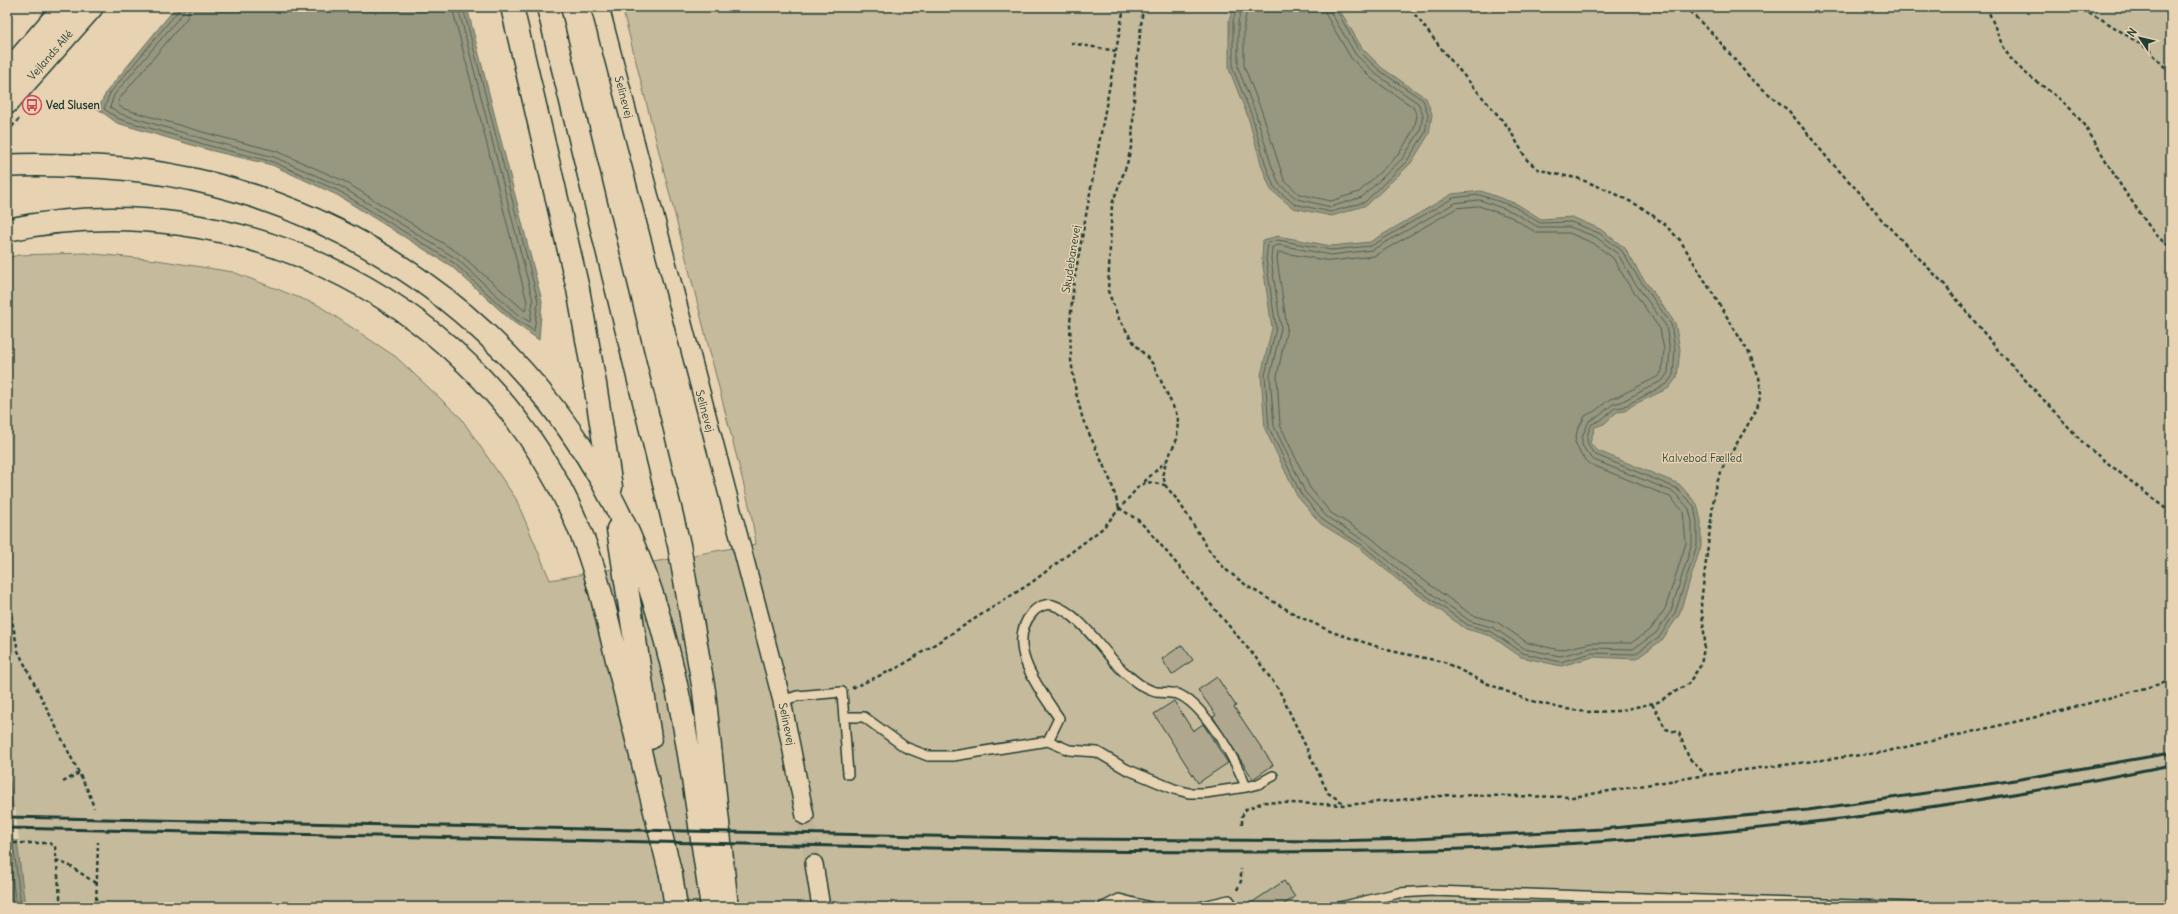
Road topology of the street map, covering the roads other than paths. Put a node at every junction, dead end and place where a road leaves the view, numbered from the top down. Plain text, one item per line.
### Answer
1 (64, 7) edge
2 (92, 7) edge
3 (512, 7) edge
4 (548, 7) edge
5 (600, 7) edge
6 (7, 73) edge
7 (7, 103) edge
8 (7, 166) edge
9 (7, 230) edge
10 (613, 501) junction
11 (782, 702) junction
12 (845, 717) junction
13 (1048, 741) junction
14 (848, 774) dead end
15 (1274, 776) dead end
16 (1246, 787) junction
17 (805, 816) tunnel mouth
18 (814, 864) tunnel mouth
19 (671, 875) junction
20 (1232, 903) edge
21 (676, 907) edge
22 (712, 907) edge
23 (727, 907) edge
24 (821, 907) edge
25 (1103, 907) edge
26 (1150, 907) edge
27 (1199, 907) edge
28 (1340, 907) edge
29 (1917, 907) edge

1 - 6 main road, Vejlands Allé
2 - 7 main road, Vejlands Allé
3 - 10 main road
4 - 23 main road
5 - 11 street, Selinevej
8 - 10 main road
9 - 19 main road
10 - 19 main road
10 - 22 main road
11 - 12 lane
11 - 17 street, Selinevej
12 - 13 lane
12 - 14 lane
13 - 16 lane
13 - 16 lane
15 - 16 lane
18 - 24 street
19 - 21 main road
20 - 27 lane
25 - 26 lane
28 - 29 lane

